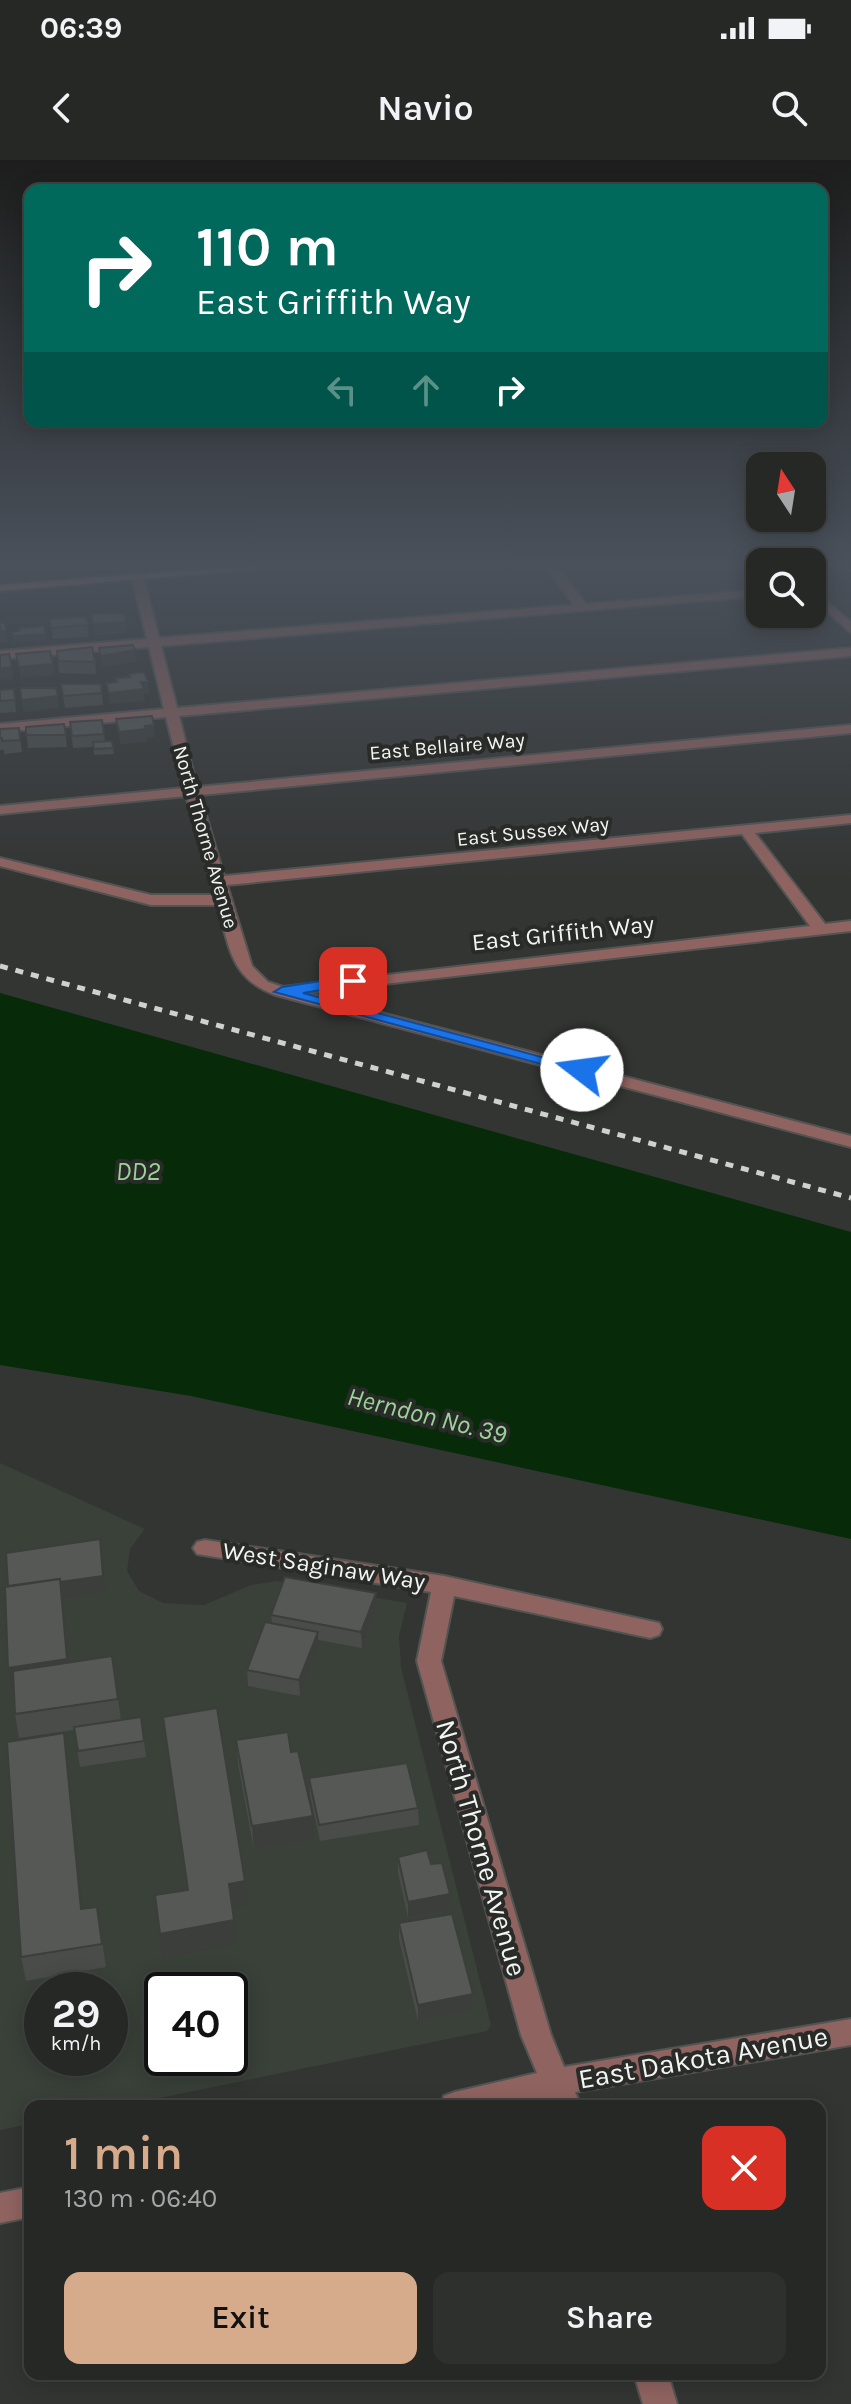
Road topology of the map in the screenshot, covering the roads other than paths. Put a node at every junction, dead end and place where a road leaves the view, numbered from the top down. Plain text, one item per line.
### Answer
1 (162, 673) edge
2 (617, 673) edge
3 (172, 712) junction
4 (0, 728) edge
5 (851, 729) edge
6 (191, 790) junction
7 (0, 810) edge
8 (851, 819) edge
9 (746, 830) junction
10 (0, 862) edge
11 (219, 881) junction
12 (224, 900) junction
13 (851, 926) edge
14 (820, 929) junction
15 (282, 992) junction
16 (851, 1142) edge
17 (205, 1548) dead end
18 (444, 1585) junction
19 (650, 1629) dead end
20 (851, 2032) edge
21 (561, 2094) edge
22 (508, 2100) edge
23 (24, 2203) edge
24 (0, 2208) edge
25 (653, 2380) edge
26 (660, 2404) edge

1 - 3 street, North Thorne Avenue
2 - 3 street
3 - 4 street
3 - 6 street, North Thorne Avenue
5 - 6 street, East Bellaire Way
6 - 7 street, East Bellaire Way
6 - 11 street, North Thorne Avenue
8 - 9 street, East Sussex Way
9 - 11 street, East Sussex Way
9 - 14 street
10 - 12 street
11 - 12 street, North Thorne Avenue
12 - 15 street, North Thorne Avenue
13 - 14 street, East Griffith Way
14 - 15 street, East Griffith Way
15 - 16 street, North Thorne Avenue
17 - 18 street, West Saginaw Way
18 - 19 street, West Saginaw Way
18 - 21 street, North Thorne Avenue
20 - 21 street, East Dakota Avenue
21 - 22 street, East Dakota Avenue
23 - 24 street
25 - 26 street

